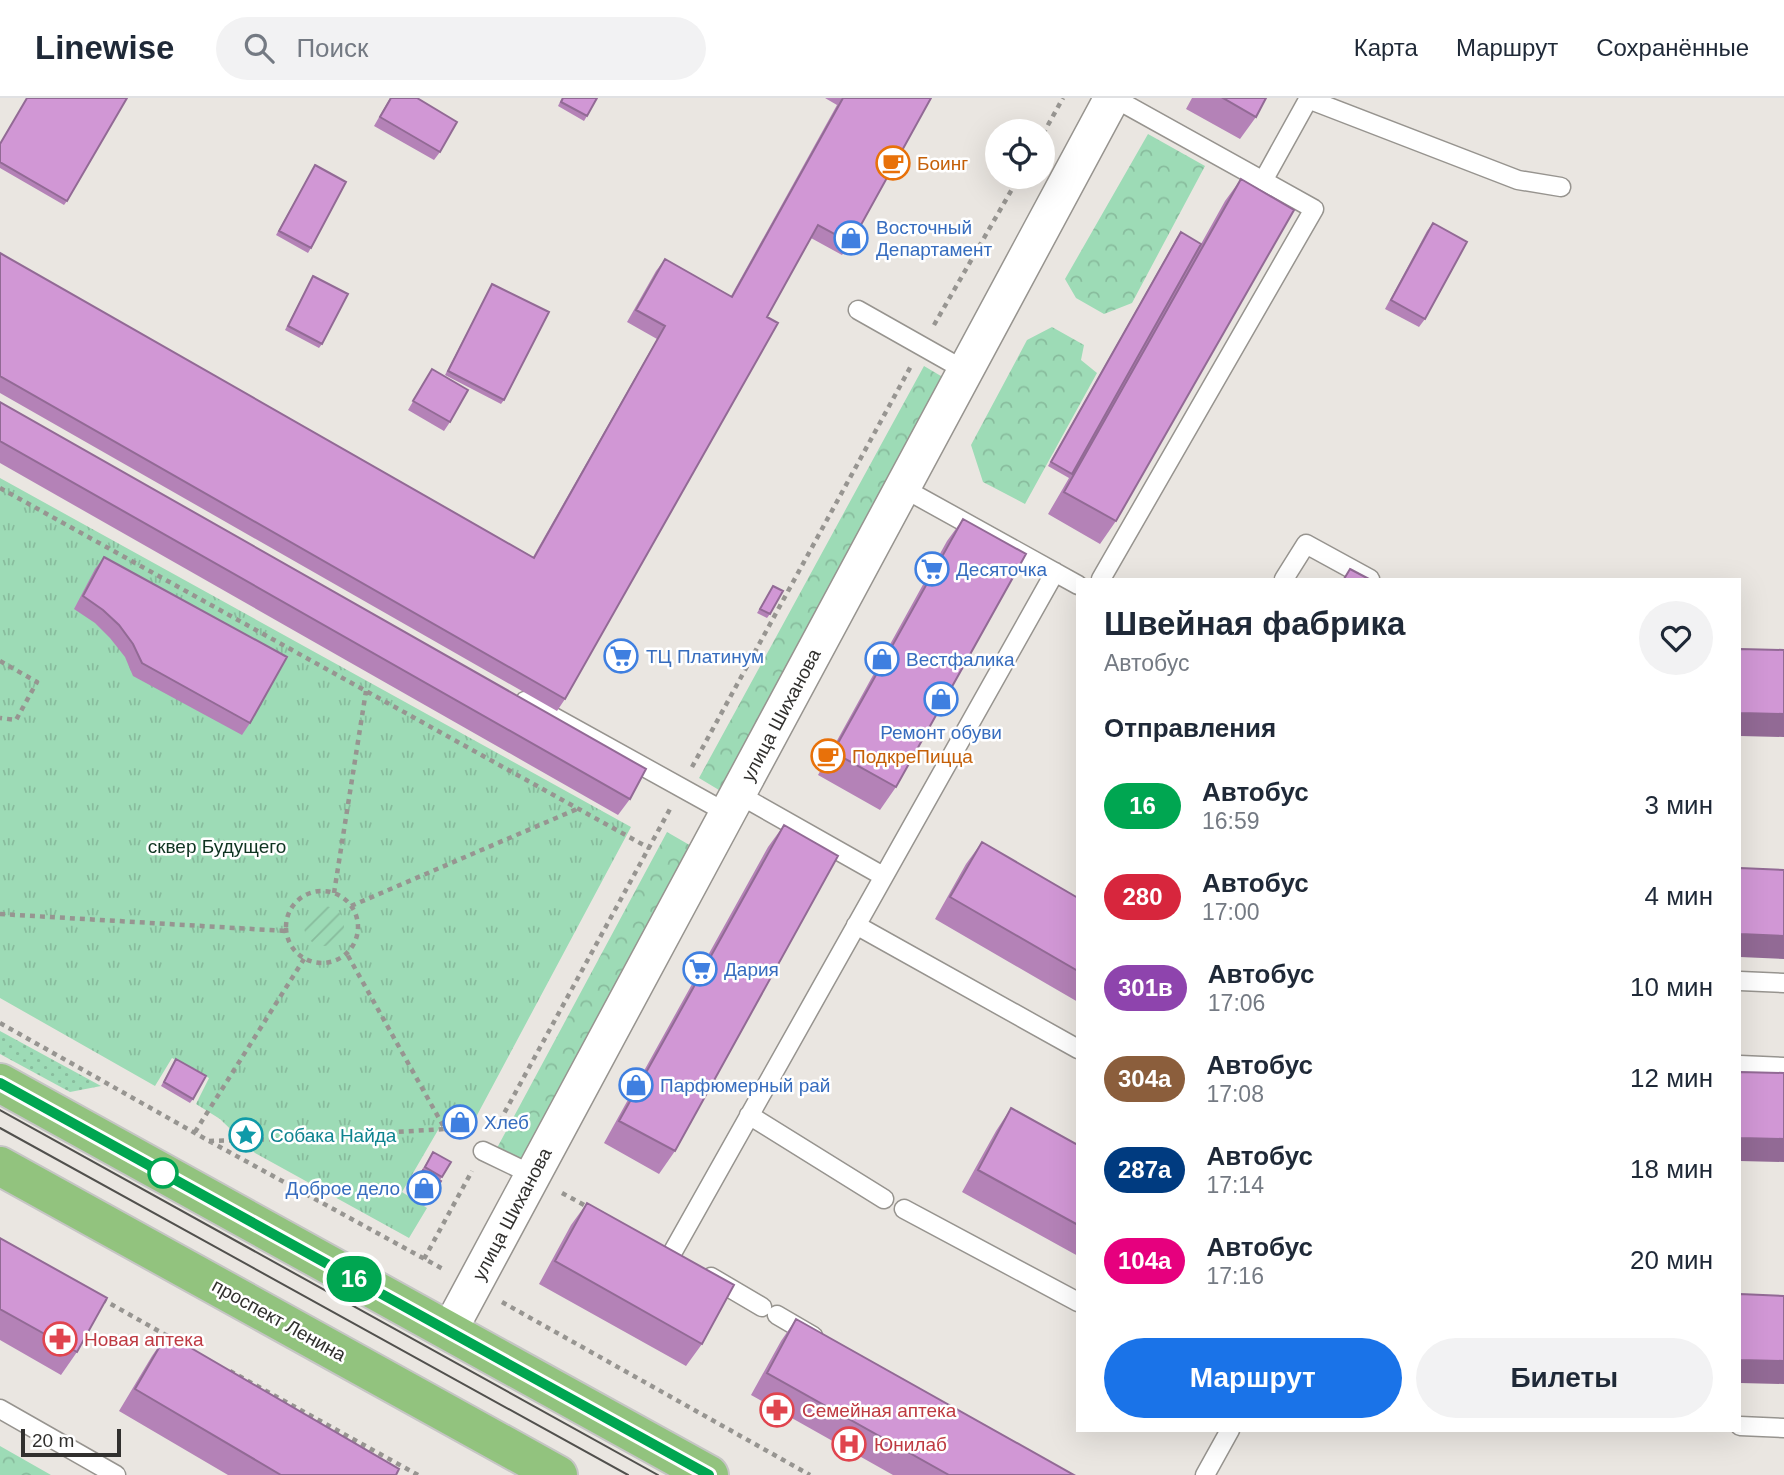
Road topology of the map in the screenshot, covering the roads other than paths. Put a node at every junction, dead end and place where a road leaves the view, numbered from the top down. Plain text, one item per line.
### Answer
1 (1113, 98) edge
2 (1308, 98) edge
3 (1263, 181) junction
4 (1561, 187) dead end
5 (858, 310) dead end
6 (966, 371) junction
7 (903, 488) junction
8 (1055, 572) junction
9 (1102, 578) edge
10 (1285, 578) edge
11 (1368, 578) edge
12 (1076, 584) edge
13 (507, 691) edge
14 (733, 803) junction
15 (883, 876) junction
16 (856, 925) junction
17 (1741, 981) edge
18 (1784, 983) edge
19 (1076, 1048) edge
20 (1741, 1065) edge
21 (1784, 1067) edge
22 (0, 1083) edge
23 (749, 1115) junction
24 (483, 1151) road end
25 (0, 1166) edge
26 (545, 1183) junction
27 (884, 1199) dead end
28 (904, 1209) dead end
29 (1076, 1301) edge
30 (449, 1331) junction
31 (826, 1343) edge
32 (0, 1409) edge
33 (1741, 1426) edge
34 (1784, 1428) edge
35 (1229, 1432) edge
36 (1213, 1472) edge
37 (116, 1475) edge
38 (558, 1475) edge
39 (709, 1475) edge

1 - 3 lane
1 - 6 street, улица Шиханова
2 - 3 lane
2 - 4 lane
3 - 9 lane
5 - 6 lane
6 - 7 street, улица Шиханова
7 - 8 lane
7 - 14 street, улица Шиханова
8 - 12 lane
8 - 15 lane
10 - 11 lane
13 - 14 lane
14 - 15 lane
14 - 26 street, улица Шиханова
15 - 16 lane
16 - 19 lane
16 - 23 lane
17 - 18 lane
20 - 21 lane
22 - 30 highway
23 - 27 lane
23 - 31 lane
24 - 26 lane
25 - 38 highway, проспект Ленина
26 - 30 street, улица Шиханова
28 - 29 lane
30 - 39 highway
32 - 37 lane
33 - 34 lane
35 - 36 lane

